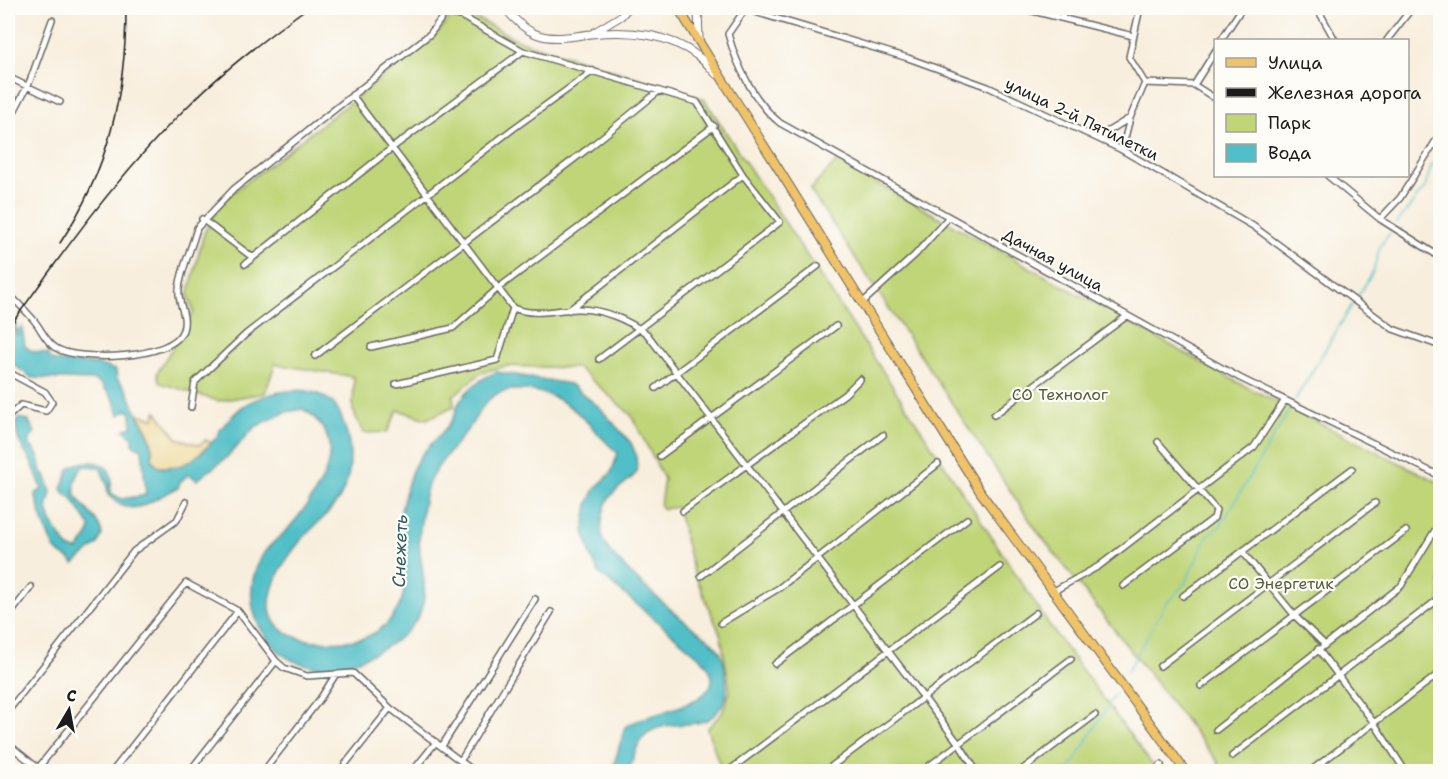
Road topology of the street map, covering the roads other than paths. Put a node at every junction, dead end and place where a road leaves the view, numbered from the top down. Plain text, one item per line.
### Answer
1 (505, 8) edge
2 (628, 8) edge
3 (678, 8) edge
4 (698, 8) edge
5 (746, 8) edge
6 (1022, 8) edge
7 (1064, 8) edge
8 (1140, 8) edge
9 (1242, 8) edge
10 (1317, 8) edge
11 (1412, 8) edge
12 (448, 10) edge
13 (1062, 18) junction
14 (52, 20) dead end
15 (591, 34) junction
16 (1133, 36) junction
17 (1222, 39) edge
18 (1334, 39) edge
19 (1388, 39) edge
20 (699, 43) junction
21 (523, 51) junction
22 (1214, 52) edge
23 (593, 71) junction
24 (8, 77) edge
25 (1145, 83) junction
26 (28, 85) junction
27 (1194, 85) junction
28 (729, 90) junction
29 (659, 91) junction
30 (352, 95) junction
31 (1214, 98) edge
32 (60, 102) dead end
33 (1130, 118) junction
34 (8, 123) edge
35 (714, 126) junction
36 (1440, 134) edge
37 (1097, 138) junction
38 (392, 148) junction
39 (1122, 150) junction
40 (743, 175) junction
41 (1329, 177) edge
42 (428, 197) junction
43 (948, 218) junction
44 (202, 219) junction
45 (1380, 219) junction
46 (462, 243) junction
47 (252, 257) junction
48 (1440, 257) edge
49 (245, 264) dead end
50 (818, 266) dead end
51 (497, 289) junction
52 (8, 293) edge
53 (862, 303) junction
54 (513, 308) junction
55 (569, 310) junction
56 (1127, 316) junction
57 (836, 326) dead end
58 (638, 328) junction
59 (1440, 342) edge
60 (371, 347) dead end
61 (315, 356) dead end
62 (599, 359) dead end
63 (676, 371) junction
64 (8, 372) edge
65 (860, 379) dead end
66 (396, 384) dead end
67 (657, 388) dead end
68 (1285, 400) junction
69 (191, 407) dead end
70 (994, 415) dead end
71 (8, 417) edge
72 (712, 418) junction
73 (884, 435) dead end
74 (1158, 442) dead end
75 (660, 456) dead end
76 (748, 464) junction
77 (938, 464) dead end
78 (1352, 469) dead end
79 (1440, 476) edge
80 (1199, 490) junction
81 (186, 502) dead end
82 (1374, 503) dead end
83 (682, 511) dead end
84 (783, 511) junction
85 (967, 519) dead end
86 (1440, 522) edge
87 (1406, 531) dead end
88 (1242, 552) junction
89 (819, 558) junction
90 (1000, 567) dead end
91 (701, 576) dead end
92 (1270, 583) junction
93 (1123, 586) dead end
94 (31, 587) dead end
95 (1052, 592) junction
96 (1183, 596) dead end
97 (1440, 598) edge
98 (535, 599) dead end
99 (854, 604) junction
100 (238, 611) junction
101 (550, 612) dead end
102 (1036, 613) dead end
103 (1295, 616) junction
104 (8, 617) edge
105 (721, 623) dead end
106 (1324, 644) junction
107 (1318, 650) junction
108 (889, 651) junction
109 (1071, 659) dead end
110 (276, 661) junction
111 (774, 664) dead end
112 (1160, 666) dead end
113 (1440, 673) edge
114 (336, 674) junction
115 (1339, 676) junction
116 (1201, 686) dead end
117 (924, 698) junction
118 (390, 708) junction
119 (8, 711) edge
120 (1095, 715) dead end
121 (1374, 723) junction
122 (1216, 730) dead end
123 (436, 742) junction
124 (8, 744) edge
125 (959, 744) junction
126 (442, 746) junction
127 (1232, 756) dead end
128 (461, 760) junction
129 (1161, 765) dead end
130 (39, 770) edge
131 (112, 771) edge
132 (189, 771) edge
133 (263, 771) edge
134 (339, 771) edge
135 (412, 771) edge
136 (475, 771) edge
137 (727, 771) edge
138 (824, 771) edge
139 (921, 771) edge
140 (976, 771) edge
141 (1019, 771) edge
142 (1155, 771) edge
143 (1186, 771) edge
144 (1309, 771) edge
145 (1406, 771) edge

1 - 15 street
2 - 15 street
3 - 20 main road
4 - 20 street
5 - 37 street, улица 2-й Пятилетки
5 - 43 street, Дачная улица
6 - 13 street
7 - 13 street
8 - 16 street
9 - 17 street
10 - 18 street
11 - 19 street
12 - 21 street
12 - 30 street
13 - 16 street
14 - 26 street
15 - 28 street
16 - 25 street
20 - 28 main road
21 - 23 street
21 - 38 street
22 - 27 street
23 - 29 street
23 - 42 street
24 - 26 street
25 - 27 street
25 - 33 street
26 - 32 street
26 - 34 street
27 - 31 street
28 - 53 main road
29 - 35 street
29 - 46 street
30 - 38 street
30 - 44 street
33 - 37 street
33 - 39 street
35 - 40 street
35 - 51 street
36 - 45 street
37 - 39 street, улица 2-й Пятилетки
38 - 42 street
38 - 47 street
39 - 59 street, улица 2-й Пятилетки
40 - 55 street
40 - 58 street
41 - 45 street
42 - 46 street
42 - 69 street
43 - 53 street
43 - 56 street, Дачная улица
44 - 47 street
44 - 52 street
45 - 48 street
46 - 51 street
46 - 61 street
47 - 49 street
50 - 63 street
51 - 54 street
51 - 60 street
53 - 95 main road
54 - 55 street
54 - 66 street
55 - 58 street
56 - 68 street, Дачная улица
56 - 70 street
57 - 72 street
58 - 62 street
58 - 63 street
63 - 67 street
63 - 72 street
64 - 71 street
65 - 76 street
68 - 79 street, Дачная улица
68 - 80 street
72 - 75 street
72 - 76 street
73 - 84 street
74 - 80 street
76 - 83 street
76 - 84 street
77 - 89 street
78 - 88 street
80 - 93 street
80 - 95 street
81 - 119 street
82 - 92 street
84 - 89 street
84 - 91 street
85 - 99 street
86 - 106 street
87 - 103 street
88 - 92 street
88 - 96 street
89 - 99 street
89 - 105 street
90 - 108 street
92 - 103 street
92 - 112 street
94 - 104 street
95 - 143 main road
97 - 115 street
98 - 126 street
99 - 108 street
99 - 111 street
100 - 110 street
100 - 130 street
100 - 131 street
101 - 128 street
102 - 117 street
103 - 106 street
103 - 116 street
106 - 107 street
107 - 115 street
107 - 122 street
108 - 117 street
108 - 137 street
109 - 125 street
110 - 114 street
110 - 132 street
113 - 121 street
114 - 118 street
114 - 133 street
115 - 121 street
115 - 127 street
117 - 125 street
117 - 138 street
118 - 123 street
118 - 134 street
120 - 141 street
121 - 144 street
121 - 145 street
123 - 126 street
123 - 135 street
124 - 130 street
125 - 139 street
125 - 140 street
126 - 128 street
128 - 136 street
129 - 142 street

